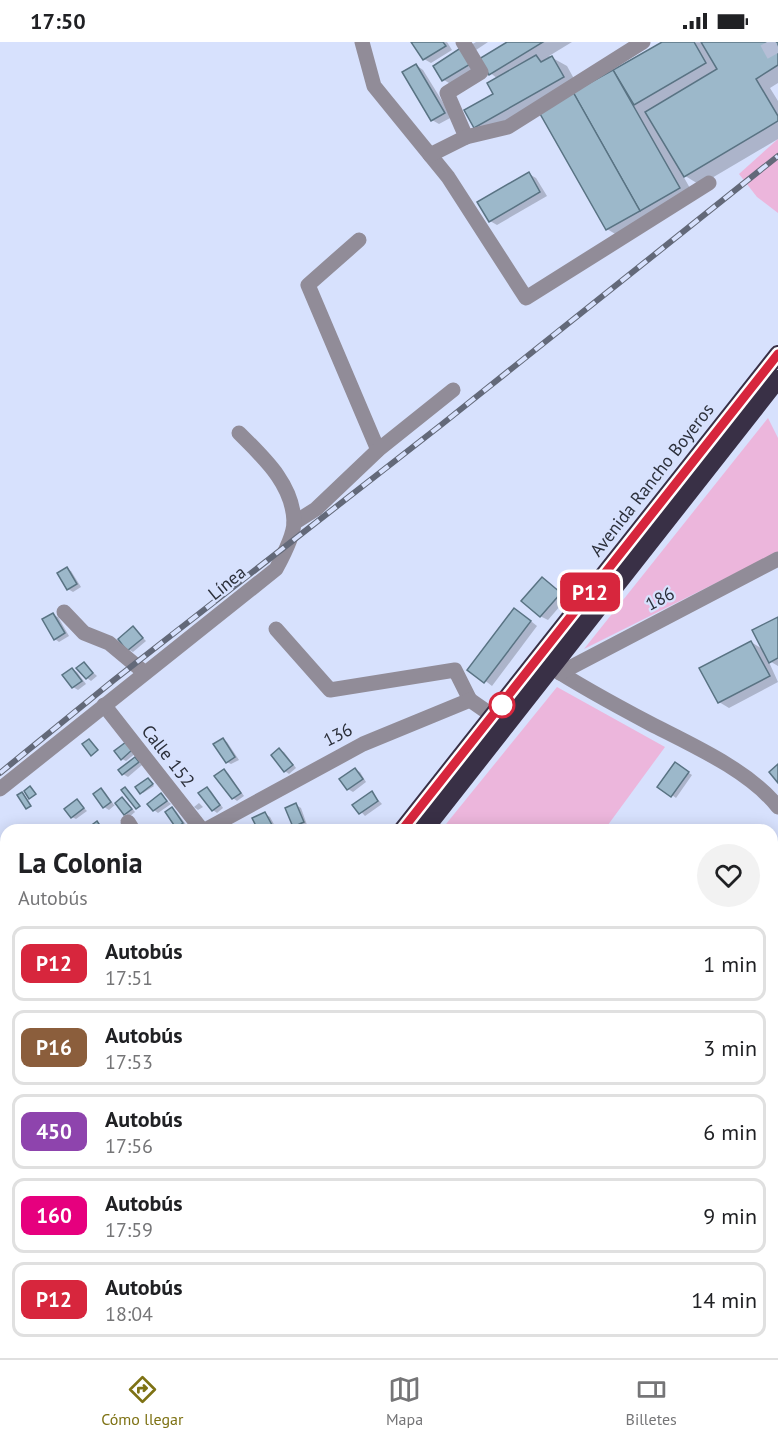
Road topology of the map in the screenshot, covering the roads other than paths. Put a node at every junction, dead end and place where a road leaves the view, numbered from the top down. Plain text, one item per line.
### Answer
1 (362, 42) edge
2 (463, 42) edge
3 (643, 42) edge
4 (466, 137) junction
5 (430, 155) junction
6 (709, 183) dead end
7 (359, 240) dead end
8 (778, 354) edge
9 (453, 390) dead end
10 (775, 390) edge
11 (239, 433) dead end
12 (378, 450) junction
13 (294, 523) junction
14 (778, 559) edge
15 (64, 612) dead end
16 (276, 629) dead end
17 (556, 670) junction
18 (145, 673) junction
19 (470, 700) junction
20 (104, 705) junction
21 (493, 716) junction
22 (0, 789) edge
23 (778, 807) edge
24 (198, 824) edge
25 (214, 824) edge
26 (407, 824) edge
27 (429, 824) edge

1 - 5 street
2 - 4 street
3 - 4 street
4 - 5 street
5 - 6 street
7 - 12 street
8 - 21 highway, Avenida Rancho Boyeros
9 - 12 street
10 - 17 highway, Avenida Rancho Boyeros
11 - 13 street
12 - 13 street
13 - 18 street, Línea
14 - 17 street, 186
15 - 18 street
16 - 19 street
17 - 23 street
17 - 27 highway, Avenida Rancho Boyeros
18 - 20 street, Línea
19 - 21 street
19 - 25 street, 136
20 - 22 street, Línea
20 - 24 street, Calle 152
21 - 26 highway, Avenida Rancho Boyeros

